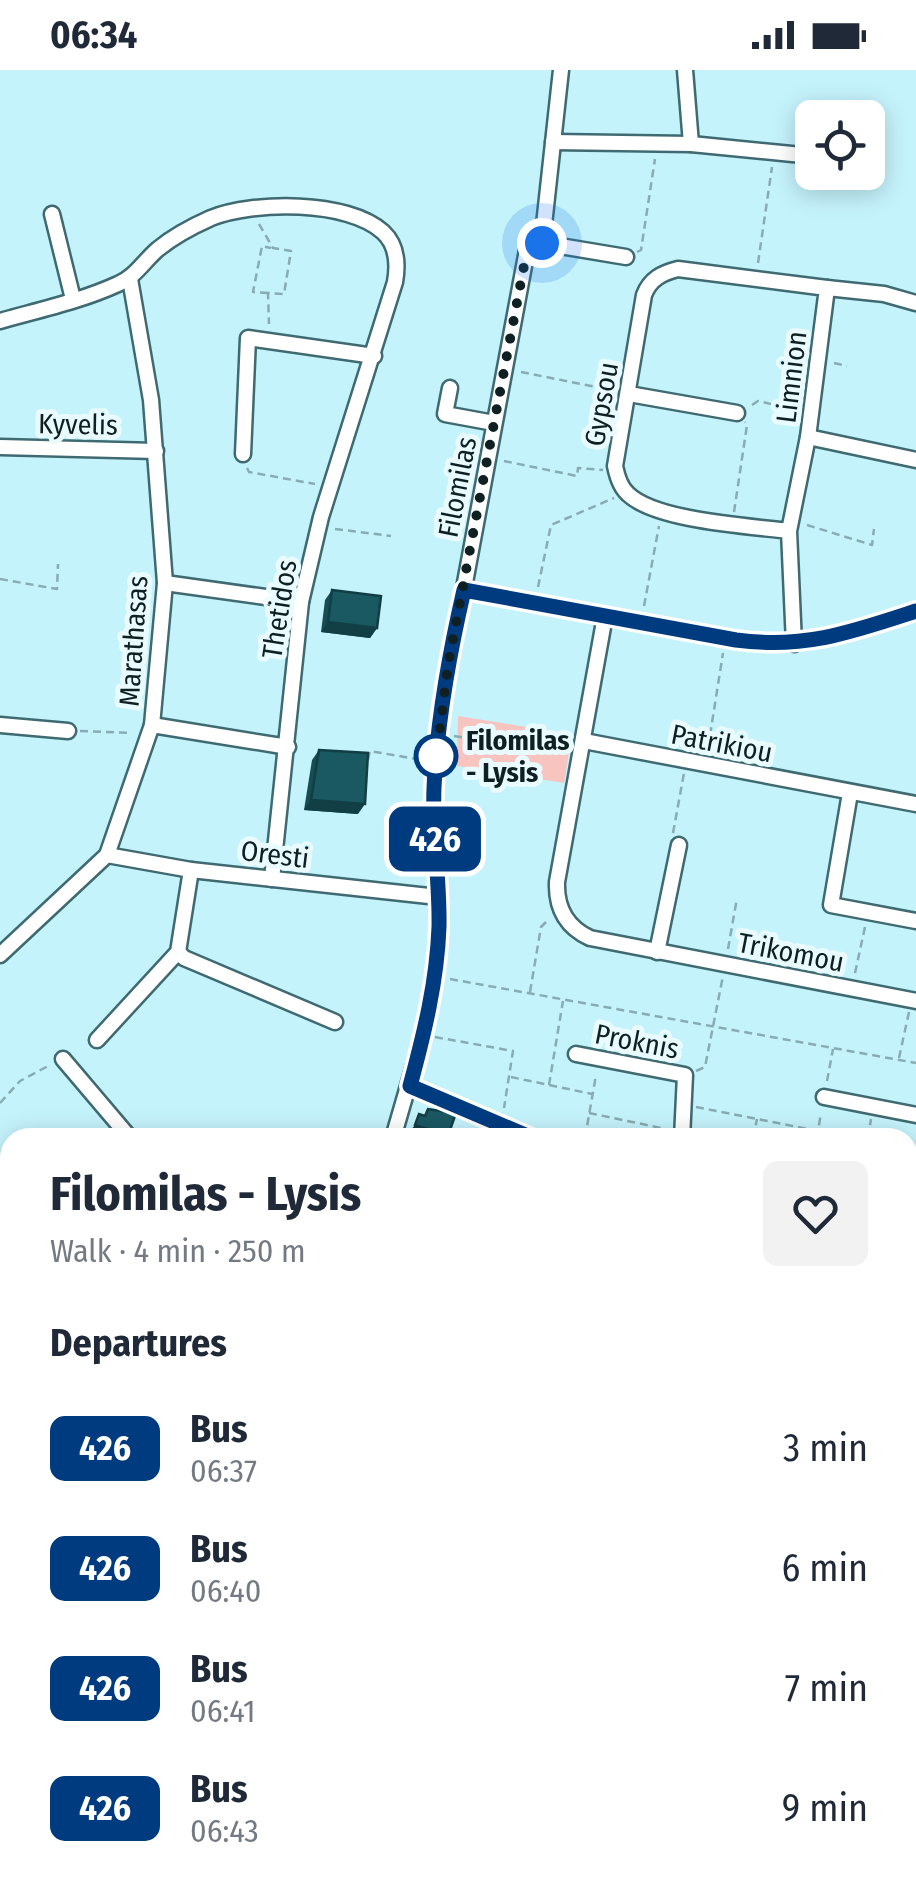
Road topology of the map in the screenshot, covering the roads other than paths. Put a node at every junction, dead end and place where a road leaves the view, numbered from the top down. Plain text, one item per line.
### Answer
1 (560, 70) edge
2 (685, 70) edge
3 (553, 142) junction
4 (691, 144) junction
5 (795, 154) edge
6 (52, 214) dead end
7 (542, 243) junction
8 (626, 257) road end
9 (130, 279) junction
10 (827, 288) junction
11 (73, 299) junction
12 (916, 303) edge
13 (0, 322) edge
14 (374, 356) junction
15 (450, 388) dead end
16 (629, 394) junction
17 (737, 413) road end
18 (494, 424) junction
19 (808, 436) junction
20 (0, 447) edge
21 (156, 451) junction
22 (243, 454) road end
23 (916, 460) edge
24 (790, 526) junction
25 (165, 583) junction
26 (464, 590) junction
27 (301, 602) junction
28 (916, 611) edge
29 (604, 616) junction
30 (794, 644) junction
31 (0, 725) edge
32 (150, 729) junction
33 (68, 731) road end
34 (288, 748) junction
35 (583, 748) junction
36 (850, 793) junction
37 (916, 804) edge
38 (679, 845) road end
39 (108, 855) junction
40 (191, 870) junction
41 (272, 878) junction
42 (438, 897) junction
43 (916, 921) edge
44 (178, 952) junction
45 (657, 952) junction
46 (0, 955) edge
47 (914, 1000) edge
48 (335, 1022) dead end
49 (97, 1040) dead end
50 (576, 1054) dead end
51 (63, 1059) road end
52 (410, 1086) junction
53 (824, 1097) dead end
54 (916, 1114) edge
55 (122, 1128) edge
56 (396, 1128) edge
57 (510, 1128) edge
58 (683, 1128) edge

1 - 3 street
2 - 4 street
3 - 4 street
3 - 7 street
4 - 5 street
6 - 11 street
7 - 8 street
7 - 18 street, Filomilas
9 - 11 street
9 - 14 street, Thetidos
9 - 21 street, Marathasas
10 - 12 street
10 - 16 street, Gypsou
10 - 19 street, Limnion
11 - 13 street
14 - 22 street
14 - 27 street, Thetidos
15 - 18 street
16 - 17 street
16 - 24 street, Gypsou
18 - 26 street, Filomilas
19 - 23 street
19 - 24 street, Limnion
20 - 21 street, Kyvelis
21 - 25 street, Marathasas
24 - 30 street, Limnion
25 - 27 street
25 - 32 street, Marathasas
26 - 29 street
26 - 42 street, Filomilas
27 - 34 street, Thetidos
28 - 30 street
29 - 30 street
29 - 35 street
31 - 33 street
32 - 34 street
32 - 39 street, Marathasas
34 - 41 street, Thetidos
35 - 36 street, Patrikiou
35 - 45 street, Trikomou
36 - 37 street, Patrikiou
36 - 43 street
38 - 45 street
39 - 40 street, Oresti
39 - 46 street, Marathasas
40 - 41 street, Oresti
40 - 44 street
41 - 42 street, Oresti
42 - 52 street, Filomilas
44 - 48 street
44 - 49 street
45 - 47 street, Trikomou
50 - 58 street, Proknis
51 - 55 street
52 - 56 street, Filomilas
52 - 57 street
53 - 54 street

